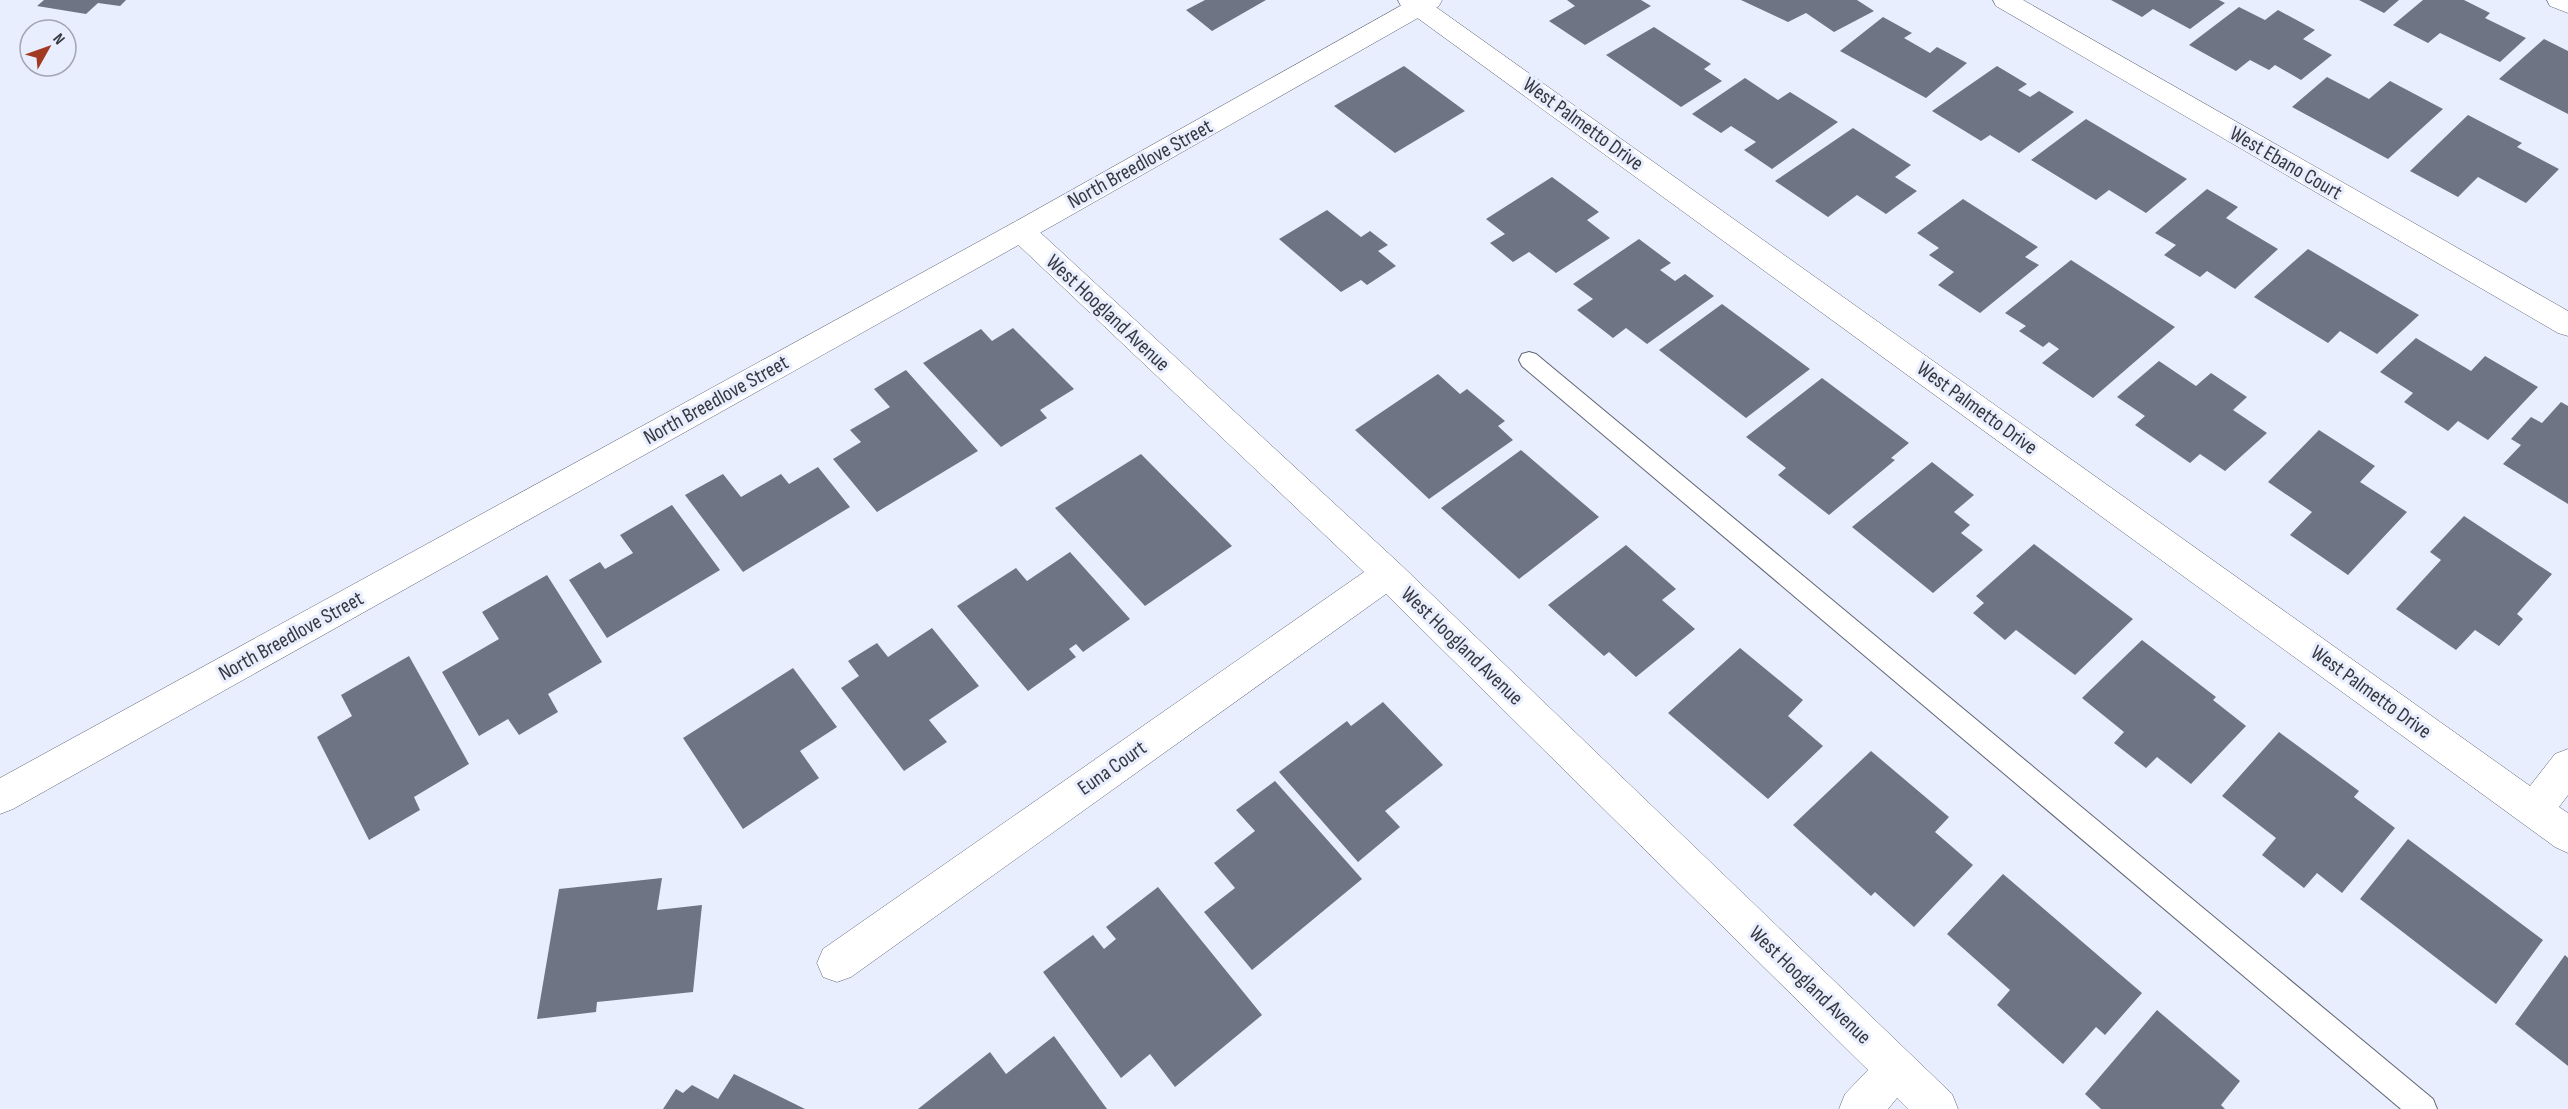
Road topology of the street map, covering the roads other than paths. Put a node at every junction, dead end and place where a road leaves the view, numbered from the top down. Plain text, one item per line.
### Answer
1 (2005, 0) edge
2 (2559, 0) edge
3 (1420, 2) edge
4 (2568, 4) edge
5 (1021, 231) junction
6 (2568, 325) edge
7 (1529, 360) dead end
8 (1388, 574) junction
9 (2568, 766) edge
10 (0, 797) edge
11 (2534, 810) junction
12 (2568, 835) edge
13 (837, 963) dead end
14 (1896, 1069) junction
15 (1860, 1109) edge
16 (1937, 1109) edge
17 (2423, 1109) edge

1 - 6 street, West Ebano Court
2 - 4 street
3 - 5 street, North Breedlove Street
3 - 11 street, West Palmetto Drive
5 - 8 street, West Hoogland Avenue
5 - 10 street, North Breedlove Street
7 - 17 lane
8 - 13 street, Euna Court
8 - 14 street, West Hoogland Avenue
9 - 11 street
11 - 12 street, West Palmetto Drive
14 - 15 street
14 - 16 street, West Hoogland Avenue

